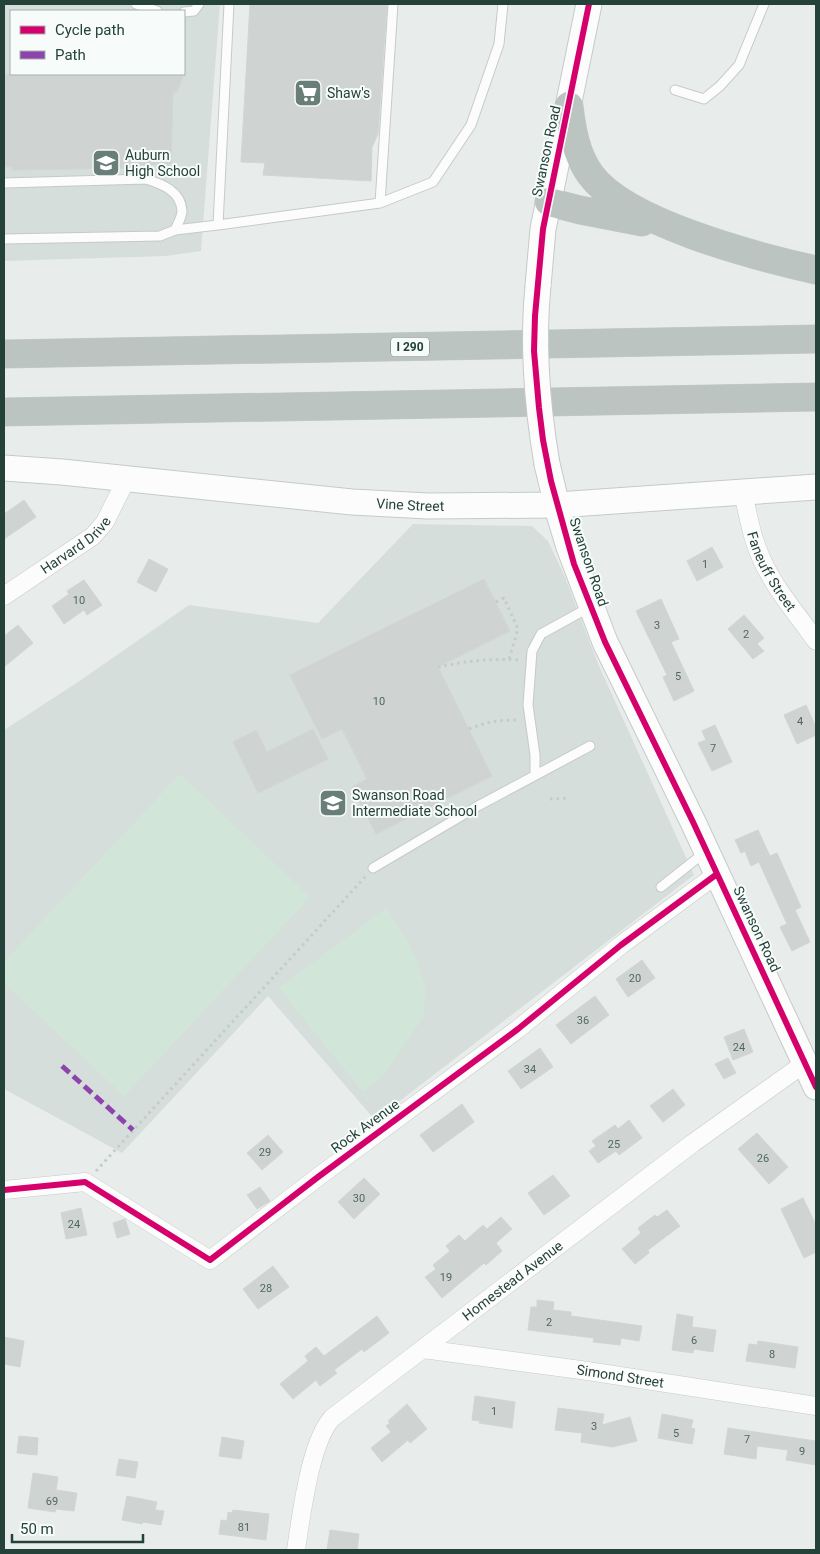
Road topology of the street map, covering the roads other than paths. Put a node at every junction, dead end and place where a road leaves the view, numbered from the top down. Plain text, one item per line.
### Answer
1 (136, 4) edge
2 (199, 4) edge
3 (229, 4) edge
4 (393, 4) edge
5 (503, 4) edge
6 (589, 4) edge
7 (764, 4) edge
8 (154, 10) edge
9 (185, 12) edge
10 (675, 90) dead end
11 (569, 106) junction
12 (4, 183) edge
13 (549, 202) junction
14 (380, 203) junction
15 (218, 225) junction
16 (673, 228) junction
17 (175, 230) junction
18 (4, 238) edge
19 (816, 270) edge
20 (816, 339) edge
21 (4, 354) edge
22 (816, 398) edge
23 (4, 412) edge
24 (4, 468) edge
25 (127, 478) junction
26 (816, 487) edge
27 (743, 492) junction
28 (557, 506) junction
29 (4, 596) edge
30 (590, 606) junction
31 (816, 641) edge
32 (590, 746) dead end
33 (535, 775) junction
34 (707, 851) junction
35 (373, 868) road end
36 (717, 874) junction
37 (661, 887) dead end
38 (805, 1063) junction
39 (816, 1087) edge
40 (4, 1190) edge
41 (422, 1349) junction
42 (816, 1406) edge
43 (296, 1550) edge

1 - 8 lane
2 - 9 lane
3 - 15 lane
4 - 14 lane
5 - 14 lane
6 - 11 street, Swanson Road
7 - 10 lane
11 - 13 street, Swanson Road
11 - 16 highway
12 - 17 lane
13 - 16 highway
13 - 28 street, Swanson Road, bridge
14 - 15 lane
15 - 17 lane
16 - 19 highway
17 - 18 lane
20 - 21 highway, I 290
22 - 23 highway
24 - 25 street, Vine Street
25 - 28 street, Vine Street
25 - 29 street, Harvard Drive
26 - 27 street, Vine Street
27 - 28 street, Vine Street
27 - 31 street, Faneuff Street
28 - 30 street, Swanson Road
30 - 33 lane
30 - 34 street, Swanson Road
32 - 33 lane
33 - 35 lane
34 - 36 street, Swanson Road
34 - 37 lane
36 - 38 street, Swanson Road
36 - 40 street, Rock Avenue
38 - 39 street, Swanson Road
38 - 41 street, Homestead Avenue
41 - 42 street, Simond Street
41 - 43 street, Homestead Avenue

